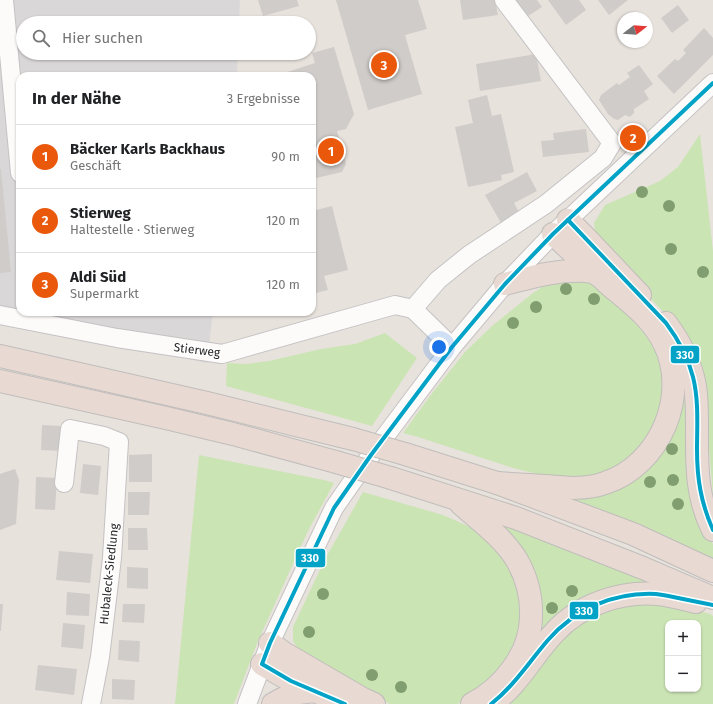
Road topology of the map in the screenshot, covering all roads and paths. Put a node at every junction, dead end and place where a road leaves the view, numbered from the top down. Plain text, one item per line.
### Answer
1 (4, 0) edge
2 (504, 0) edge
3 (713, 83) edge
4 (16, 130) edge
5 (560, 227) junction
6 (594, 272) junction
7 (505, 284) junction
8 (413, 309) junction
9 (0, 315) edge
10 (16, 316) edge
11 (16, 316) edge
12 (33, 317) edge
13 (452, 347) junction
14 (0, 356) edge
15 (0, 381) edge
16 (64, 482) dead end
17 (497, 483) junction
18 (454, 498) junction
19 (713, 530) edge
20 (713, 571) edge
21 (713, 598) edge
22 (713, 605) edge
23 (270, 643) junction
24 (262, 664) junction
25 (314, 691) junction
26 (91, 704) edge
27 (247, 704) edge
28 (273, 704) edge
29 (345, 704) edge
30 (374, 704) edge
31 (472, 704) edge
32 (491, 704) edge

1 - 4 street
2 - 8 street
3 - 5 street
5 - 6 highway
5 - 7 street
5 - 19 highway
6 - 7 highway
6 - 17 highway
7 - 13 street
8 - 12 street, Stierweg
8 - 13 street
9 - 11 street, Stierweg
10 - 12 street, Stierweg
13 - 23 street
14 - 17 highway, bridge
15 - 18 highway, bridge
16 - 26 street, Hubaleck-Siedlung
17 - 20 highway
18 - 21 highway
18 - 31 highway
22 - 32 highway
23 - 24 street
23 - 30 highway
24 - 25 highway
24 - 27 street
25 - 28 highway
25 - 29 highway

